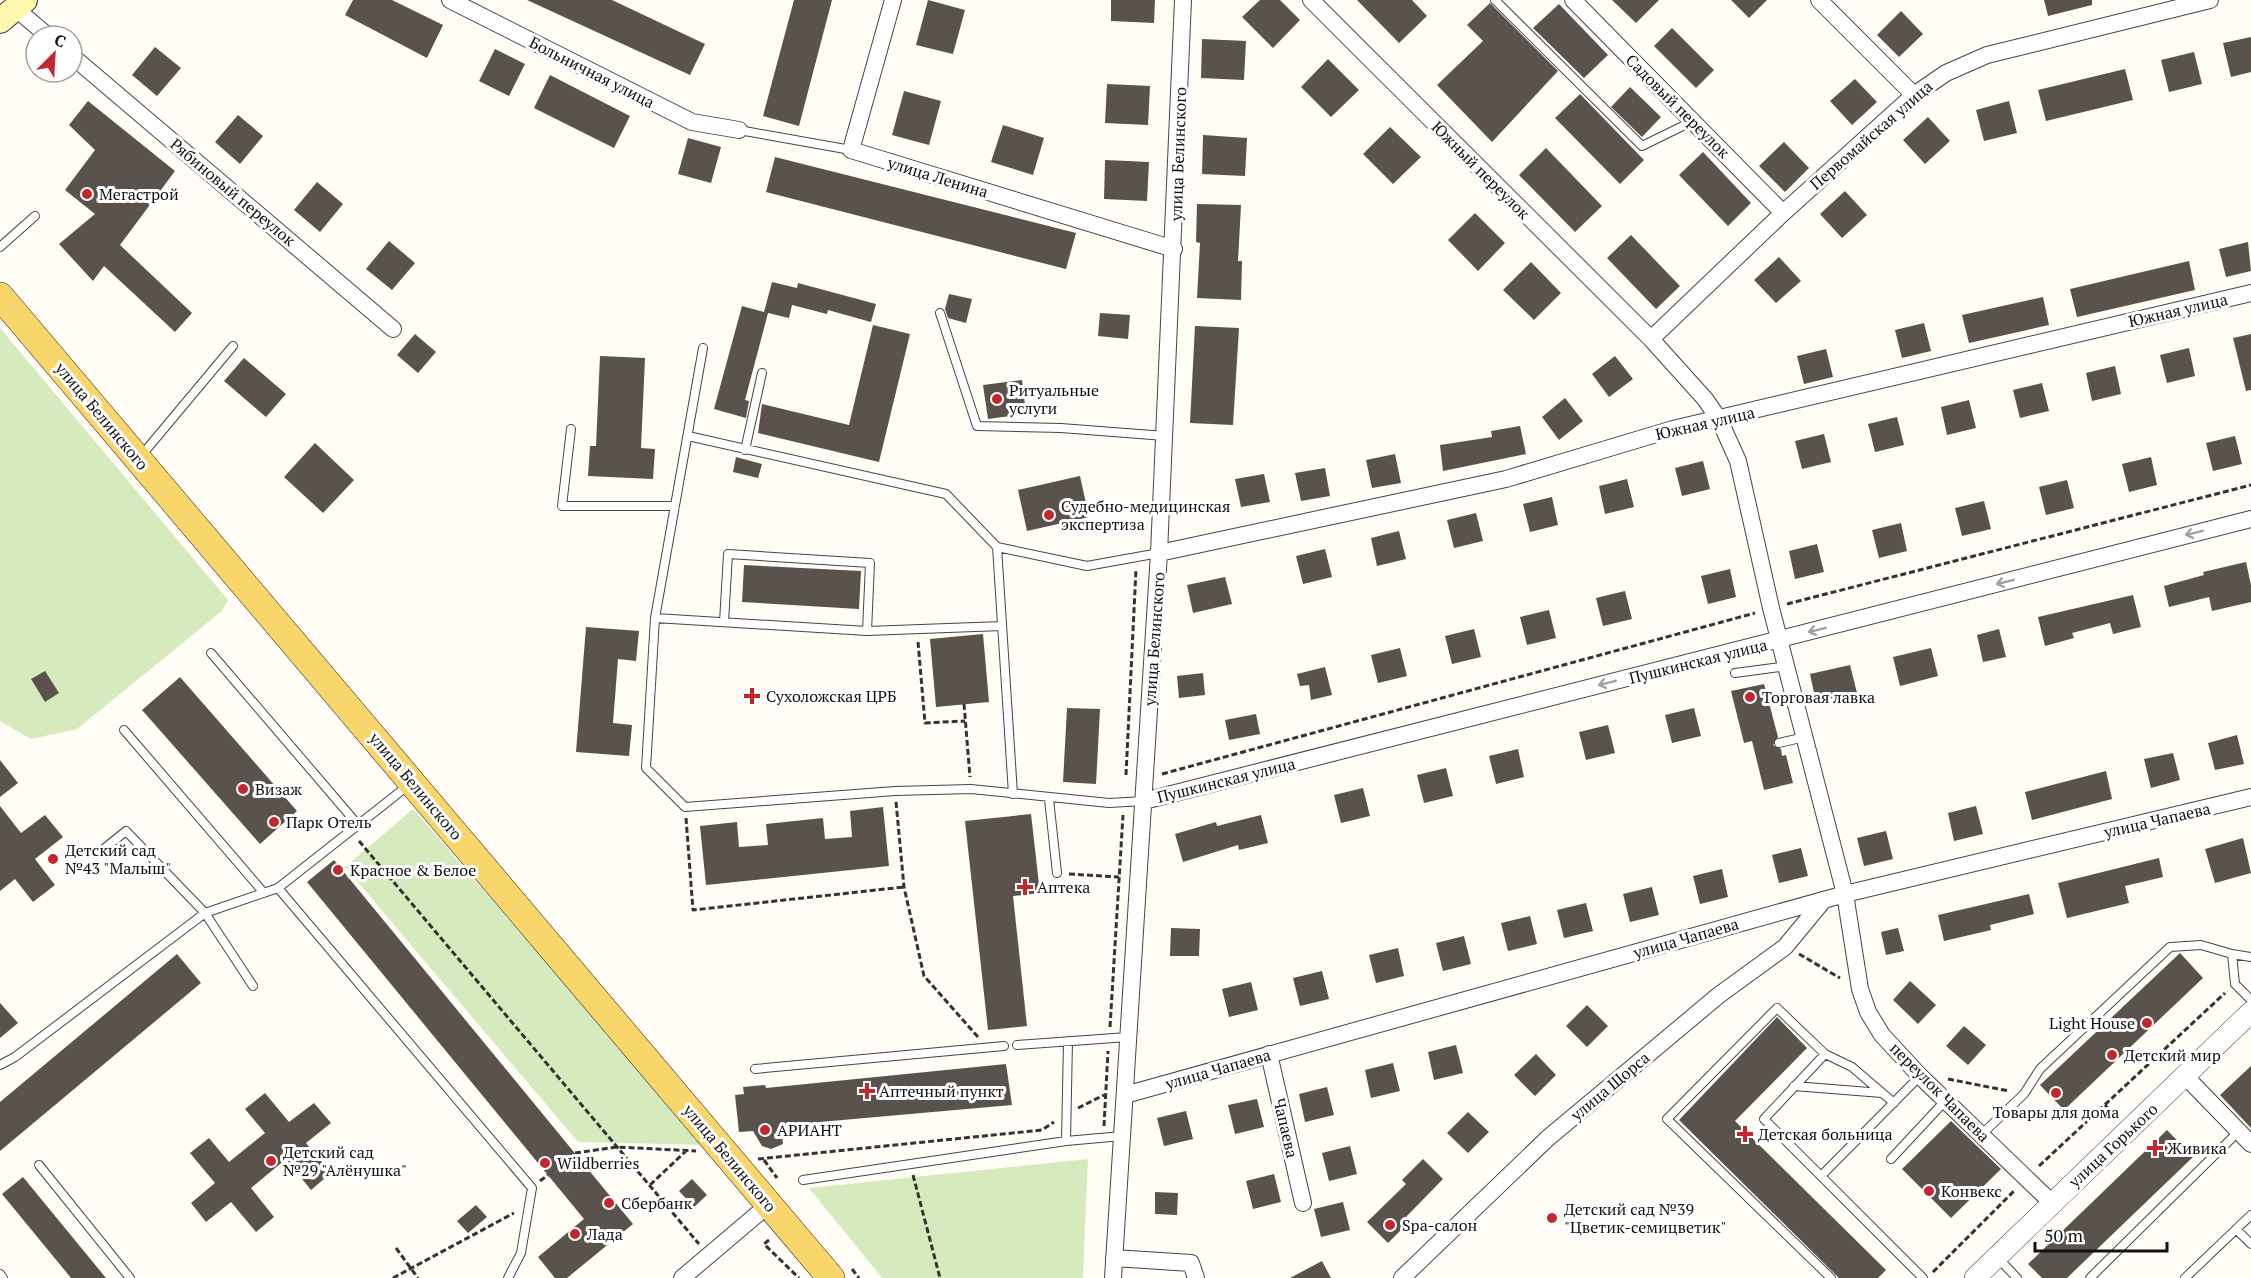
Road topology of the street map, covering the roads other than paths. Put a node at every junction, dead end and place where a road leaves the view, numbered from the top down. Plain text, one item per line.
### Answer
1 (450, 0) edge
2 (893, 0) edge
3 (1183, 0) edge
4 (1311, 0) edge
5 (1495, 0) edge
6 (1573, 0) edge
7 (1819, 0) edge
8 (2211, 0) edge
9 (13, 10) edge
10 (32, 24) edge
11 (84, 66) edge
12 (1914, 95) junction
13 (1693, 121) junction
14 (739, 130) joint
15 (851, 150) junction
16 (1783, 213) junction
17 (34, 216) dead end
18 (0, 248) edge
19 (1174, 249) junction
20 (2251, 293) edge
21 (0, 296) edge
22 (940, 313) dead end
23 (393, 329) dead end
24 (1651, 339) junction
25 (233, 346) dead end
26 (704, 348) dead end
27 (762, 373) dead end
28 (1719, 419) junction
29 (571, 429) dead end
30 (688, 436) junction
31 (1165, 436) junction
32 (745, 450) junction
33 (138, 459) junction
34 (675, 506) junction
35 (2251, 519) edge
36 (998, 547) junction
37 (1159, 553) junction
38 (1771, 608) joint
39 (655, 618) junction
40 (724, 622) junction
41 (1002, 626) junction
42 (867, 631) junction
43 (1779, 640) junction
44 (211, 653) dead end
45 (1786, 666) junction
46 (1735, 673) dead end
47 (124, 730) dead end
48 (1805, 737) junction
49 (1779, 743) dead end
50 (412, 781) junction
51 (1012, 794) junction
52 (2251, 797) edge
53 (1049, 799) junction
54 (1144, 801) junction
55 (359, 826) junction
56 (100, 852) dead end
57 (1057, 873) road end
58 (278, 888) junction
59 (264, 893) junction
60 (1845, 894) junction
61 (1822, 900) junction
62 (205, 913) junction
63 (2232, 954) junction
64 (2251, 957) edge
65 (253, 986) dead end
66 (2251, 1000) edge
67 (2251, 1012) edge
68 (1128, 1037) junction
69 (1068, 1041) junction
70 (1017, 1045) dead end
71 (1004, 1046) dead end
72 (1269, 1054) junction
73 (1826, 1054) junction
74 (0, 1065) edge
75 (755, 1068) dead end
76 (1920, 1076) junction
77 (2186, 1077) junction
78 (1794, 1086) junction
79 (1883, 1094) junction
80 (1125, 1095) junction
81 (1946, 1100) junction
82 (1894, 1103) junction
83 (1982, 1134) junction
84 (1122, 1136) junction
85 (2247, 1140) edge
86 (1066, 1141) junction
87 (1891, 1159) dead end
88 (39, 1165) dead end
89 (1821, 1176) junction
90 (803, 1180) dead end
91 (1303, 1203) dead end
92 (2052, 1203) junction
93 (768, 1205) junction
94 (2251, 1215) edge
95 (2236, 1229) junction
96 (2251, 1244) edge
97 (1997, 1257) junction
98 (1114, 1258) junction
99 (1915, 1270) junction
100 (0, 1274) edge
101 (3, 1278) edge
102 (130, 1278) edge
103 (508, 1278) edge
104 (682, 1278) edge
105 (831, 1278) edge
106 (1113, 1278) edge
107 (1196, 1278) edge
108 (1402, 1278) edge
109 (1831, 1278) edge
110 (1907, 1278) edge
111 (1925, 1278) edge
112 (1975, 1278) edge
113 (2017, 1278) edge
114 (2090, 1278) edge
115 (2185, 1278) edge

1 - 14 street, Больничная улица
2 - 15 street
3 - 19 street, улица Белинского
4 - 24 street, Южный переулок
5 - 13 lane
6 - 13 street, Садовый переулок
7 - 12 street
8 - 12 street, Первомайская улица
9 - 10 street
11 - 23 street, Рябиновый переулок
12 - 16 street, Первомайская улица
13 - 16 street, Садовый переулок
14 - 15 lane
15 - 19 street, улица Ленина
16 - 24 street, Первомайская улица
17 - 18 lane
19 - 31 street, улица Белинского
20 - 28 street, Южная улица
21 - 33 main road, улица Белинского
22 - 31 lane
24 - 28 street, Южный переулок
25 - 33 lane
26 - 30 lane
27 - 32 lane
28 - 37 street, Южная улица
28 - 38 street, Южный переулок
29 - 34 lane
30 - 32 lane
30 - 34 lane
31 - 37 street, улица Белинского
32 - 36 lane
33 - 50 main road, улица Белинского
34 - 39 lane
35 -> 43 street, Пушкинская улица
36 - 37 lane
36 - 41 lane
37 - 54 street, улица Белинского
38 - 43 street, переулок Чапаева
39 - 40 lane
39 - 51 lane
40 - 42 lane
40 - 42 lane
41 - 42 lane
41 - 51 lane
43 - 45 street, переулок Чапаева
43 -> 54 street, Пушкинская улица
44 - 55 lane
45 - 46 lane
45 - 48 street, переулок Чапаева
47 - 59 lane
48 - 49 lane
48 - 60 street, переулок Чапаева
50 - 55 lane
50 - 93 main road, улица Белинского
51 - 53 lane
52 - 60 street, улица Чапаева
53 - 54 lane
53 - 57 lane
54 - 68 street, улица Белинского
55 - 58 lane
56 - 62 lane
58 - 59 lane
58 - 103 lane
59 - 62 lane
60 - 61 street, улица Чапаева
60 - 76 street, переулок Чапаева
61 - 72 street, улица Чапаева
61 - 108 street, улица Щорса
62 - 65 lane
62 - 74 lane
63 - 64 lane
63 - 66 lane
63 - 83 lane
67 - 77 street, улица Горького
68 - 69 lane
68 - 80 street, улица Белинского
69 - 70 lane
69 - 86 lane
71 - 75 lane
72 - 80 street, улица Чапаева
72 - 91 street, Чапаева
73 - 78 lane
73 - 79 lane
73 - 109 lane
76 - 81 street, переулок Чапаева
76 - 82 lane
77 - 85 street
77 - 92 street, улица Горького
78 - 79 lane
78 - 89 lane
79 - 82 lane
80 - 84 street, улица Белинского
81 - 83 street, переулок Чапаева
81 - 87 lane
82 - 89 lane
83 - 92 street, переулок Чапаева
84 - 86 lane
84 - 98 street, улица Белинского
85 - 114 lane
86 - 90 lane
88 - 102 lane
89 - 99 lane
92 - 97 street, улица Горького
93 - 104 street
93 - 105 main road, улица Белинского
94 - 95 lane
95 - 96 lane
95 - 115 lane
97 - 112 street, улица Горького
97 - 113 lane
98 - 106 street, улица Белинского
98 - 107 street
99 - 110 lane
99 - 111 lane
100 - 101 lane

